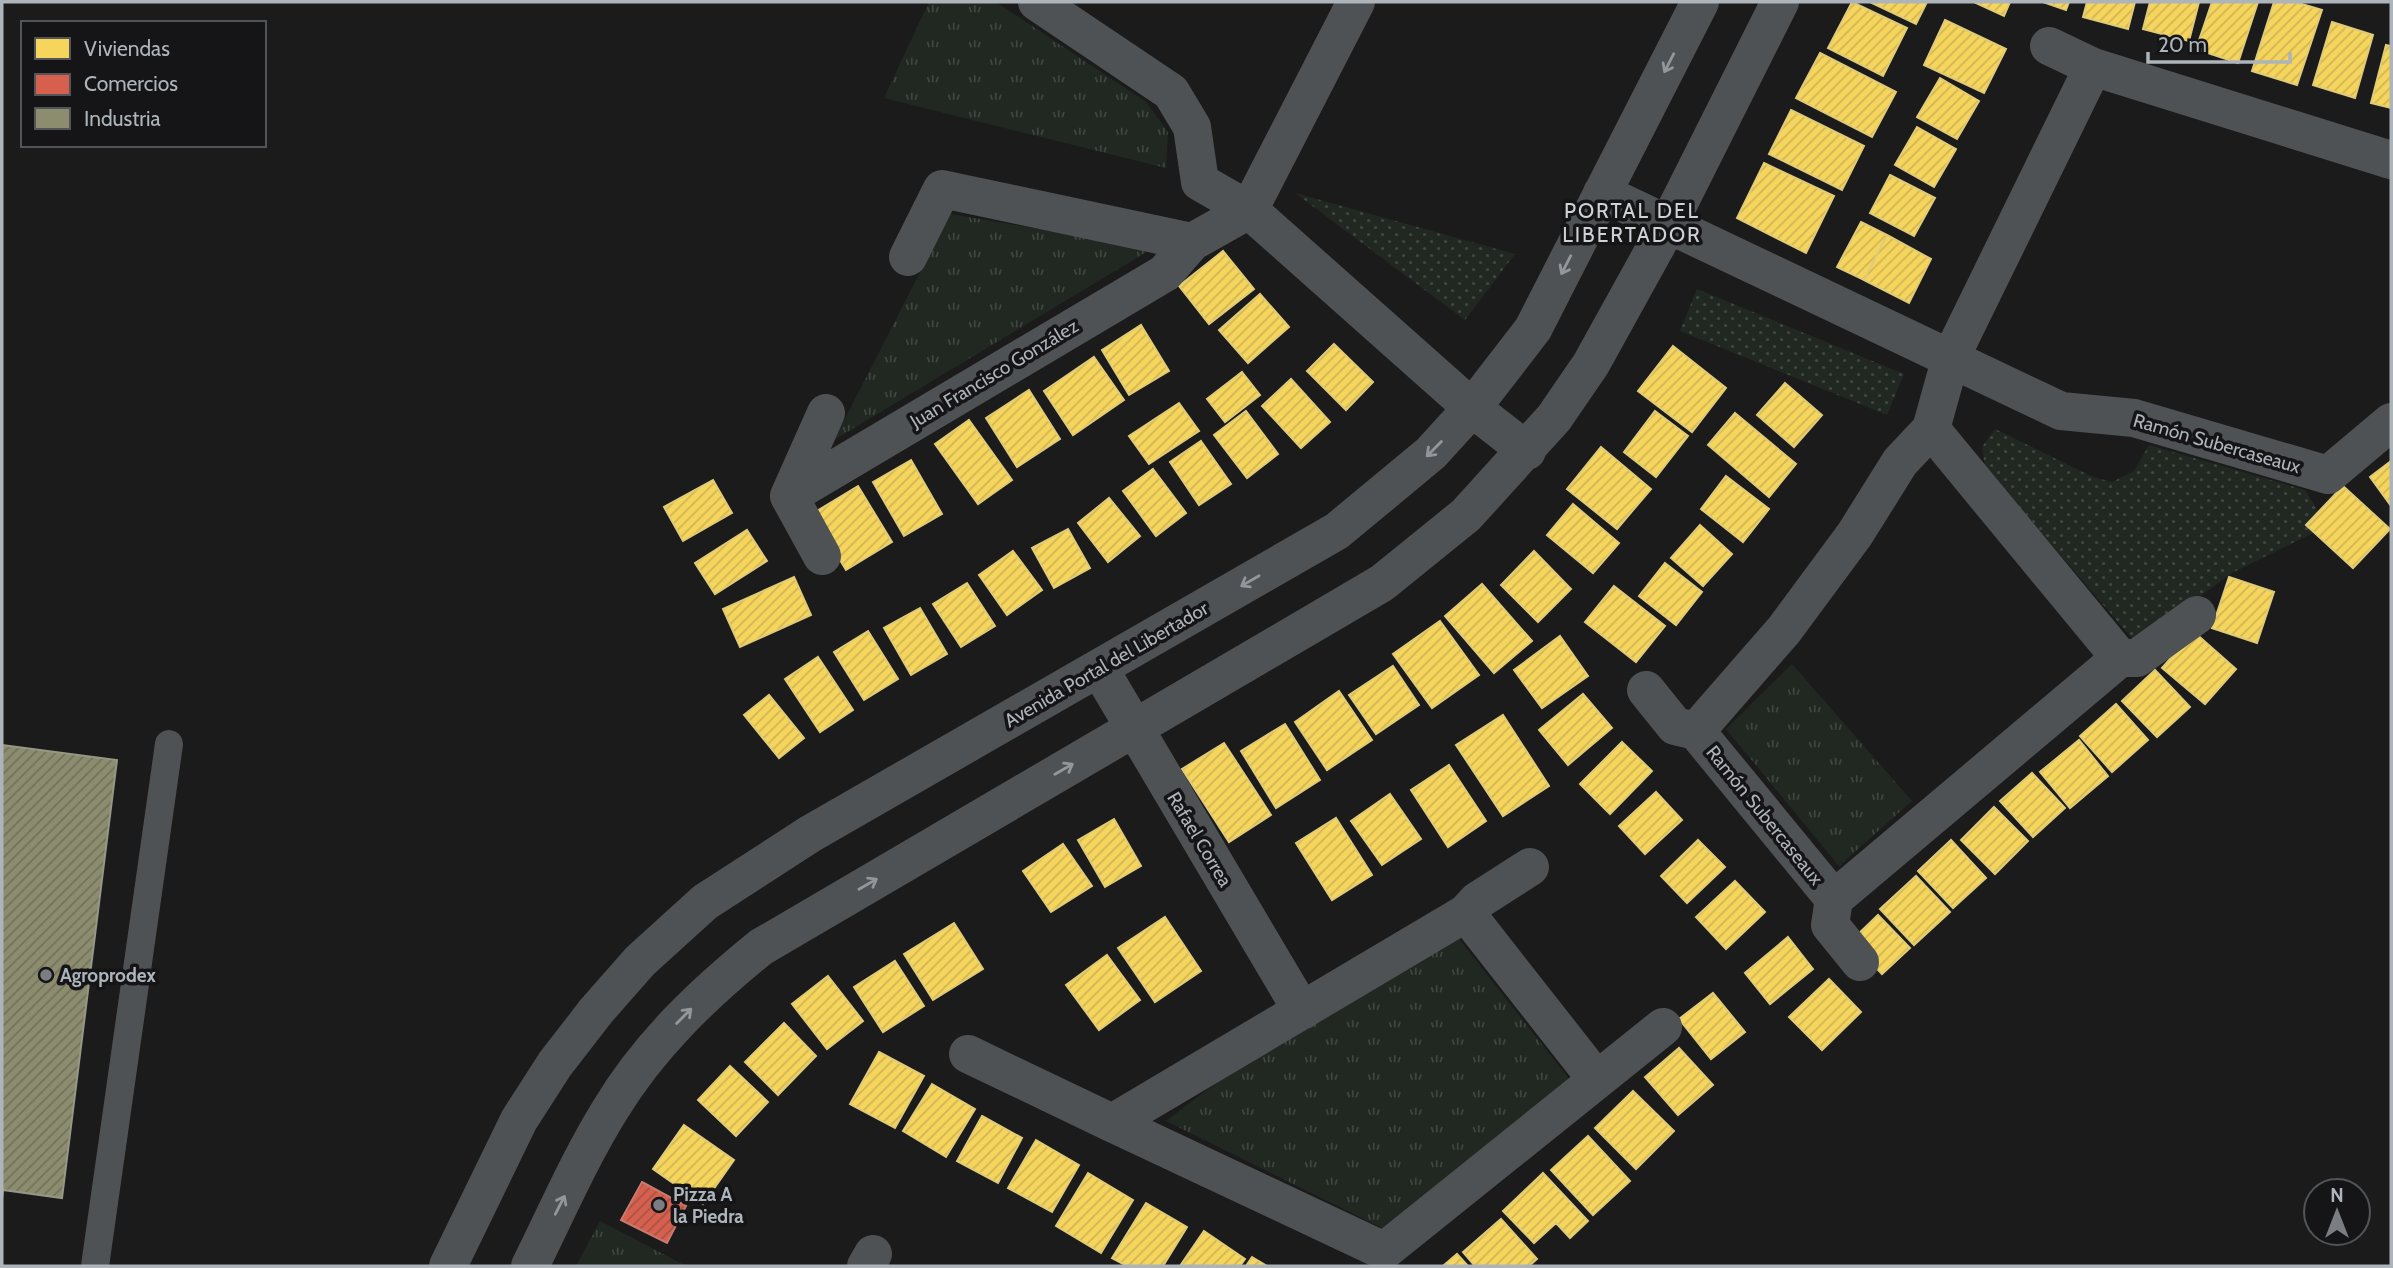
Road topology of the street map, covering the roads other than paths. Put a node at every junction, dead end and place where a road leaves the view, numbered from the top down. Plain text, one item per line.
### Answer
1 (1037, 2) edge
2 (1356, 2) edge
3 (1700, 2) edge
4 (1780, 2) edge
5 (2049, 46) dead end
6 (2093, 67) junction
7 (2391, 160) edge
8 (1602, 193) junction
9 (1249, 210) junction
10 (1669, 223) junction
11 (1192, 242) junction
12 (908, 257) dead end
13 (1951, 357) junction
14 (1472, 408) junction
15 (826, 413) dead end
16 (2391, 422) edge
17 (1931, 429) junction
18 (1527, 451) junction
19 (789, 496) junction
20 (822, 556) dead end
21 (2197, 615) dead end
22 (2120, 658) junction
23 (1099, 668) junction
24 (1646, 690) dead end
25 (1135, 728) junction
26 (1696, 731) junction
27 (169, 744) dead end
28 (1530, 867) dead end
29 (1834, 899) junction
30 (1466, 913) junction
31 (1860, 962) dead end
32 (1301, 1011) junction
33 (1663, 1027) dead end
34 (968, 1054) dead end
35 (1597, 1080) junction
36 (1112, 1123) junction
37 (1383, 1259) edge
38 (95, 1266) edge
39 (448, 1266) edge
40 (530, 1266) edge

1 - 9 street
2 - 9 street
3 -> 8 street, Avenida Portal del Libertador
4 - 10 street
5 - 6 street
6 - 7 street
6 - 13 street, Ramón Subercaseaux
8 - 10 street, Ramón Subercaseaux
8 -> 14 street, Avenida Portal del Libertador
9 - 11 street, Juan Francisco González
9 - 14 street
10 - 13 street, Ramón Subercaseaux
10 - 18 street
11 - 12 street
11 - 19 street, Juan Francisco González
13 - 16 street, Ramón Subercaseaux
13 - 17 street, Ramón Subercaseaux
14 - 18 street
14 -> 23 street, Avenida Portal del Libertador
15 - 19 street
17 - 22 street
17 - 26 street, Ramón Subercaseaux
18 - 25 street
19 - 20 street
21 - 22 street, Ramón Subercaseaux
22 - 29 street, Ramón Subercaseaux
23 - 25 street, Rafael Correa
23 - 39 street, Avenida Portal del Libertador
24 - 26 street, Ramón Subercaseaux
25 - 32 street, Rafael Correa
40 -> 25 street
26 - 29 street, Ramón Subercaseaux
27 - 38 lane
28 - 30 street
29 - 31 street, Ramón Subercaseaux
30 - 32 street
30 - 35 street
32 - 36 street
33 - 35 street
34 - 36 street
35 - 37 street
36 - 37 street

